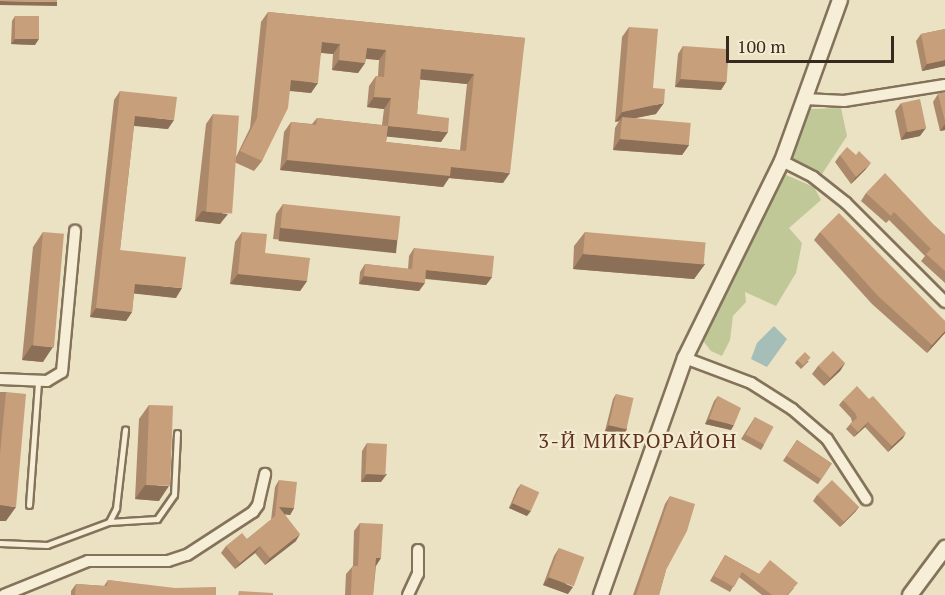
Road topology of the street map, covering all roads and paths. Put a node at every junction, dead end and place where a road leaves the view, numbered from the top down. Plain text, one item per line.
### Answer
1 (840, 0) edge
2 (945, 86) edge
3 (805, 99) junction
4 (782, 161) junction
5 (75, 231) dead end
6 (945, 302) edge
7 (685, 358) junction
8 (0, 379) edge
9 (38, 381) junction
10 (125, 430) dead end
11 (177, 433) dead end
12 (265, 474) dead end
13 (866, 499) dead end
14 (28, 505) dead end
15 (109, 522) junction
16 (0, 543) edge
17 (945, 548) edge
18 (418, 550) dead end
19 (4, 595) edge
20 (408, 595) edge
21 (601, 595) edge
22 (910, 595) edge

1 - 3 street
2 - 3 street
3 - 4 street
4 - 6 street
4 - 7 street
5 - 9 street
7 - 13 street
7 - 21 street
8 - 9 street
9 - 14 lane
10 - 15 lane
11 - 15 lane
12 - 19 street
15 - 16 lane
17 - 22 street
18 - 20 street

